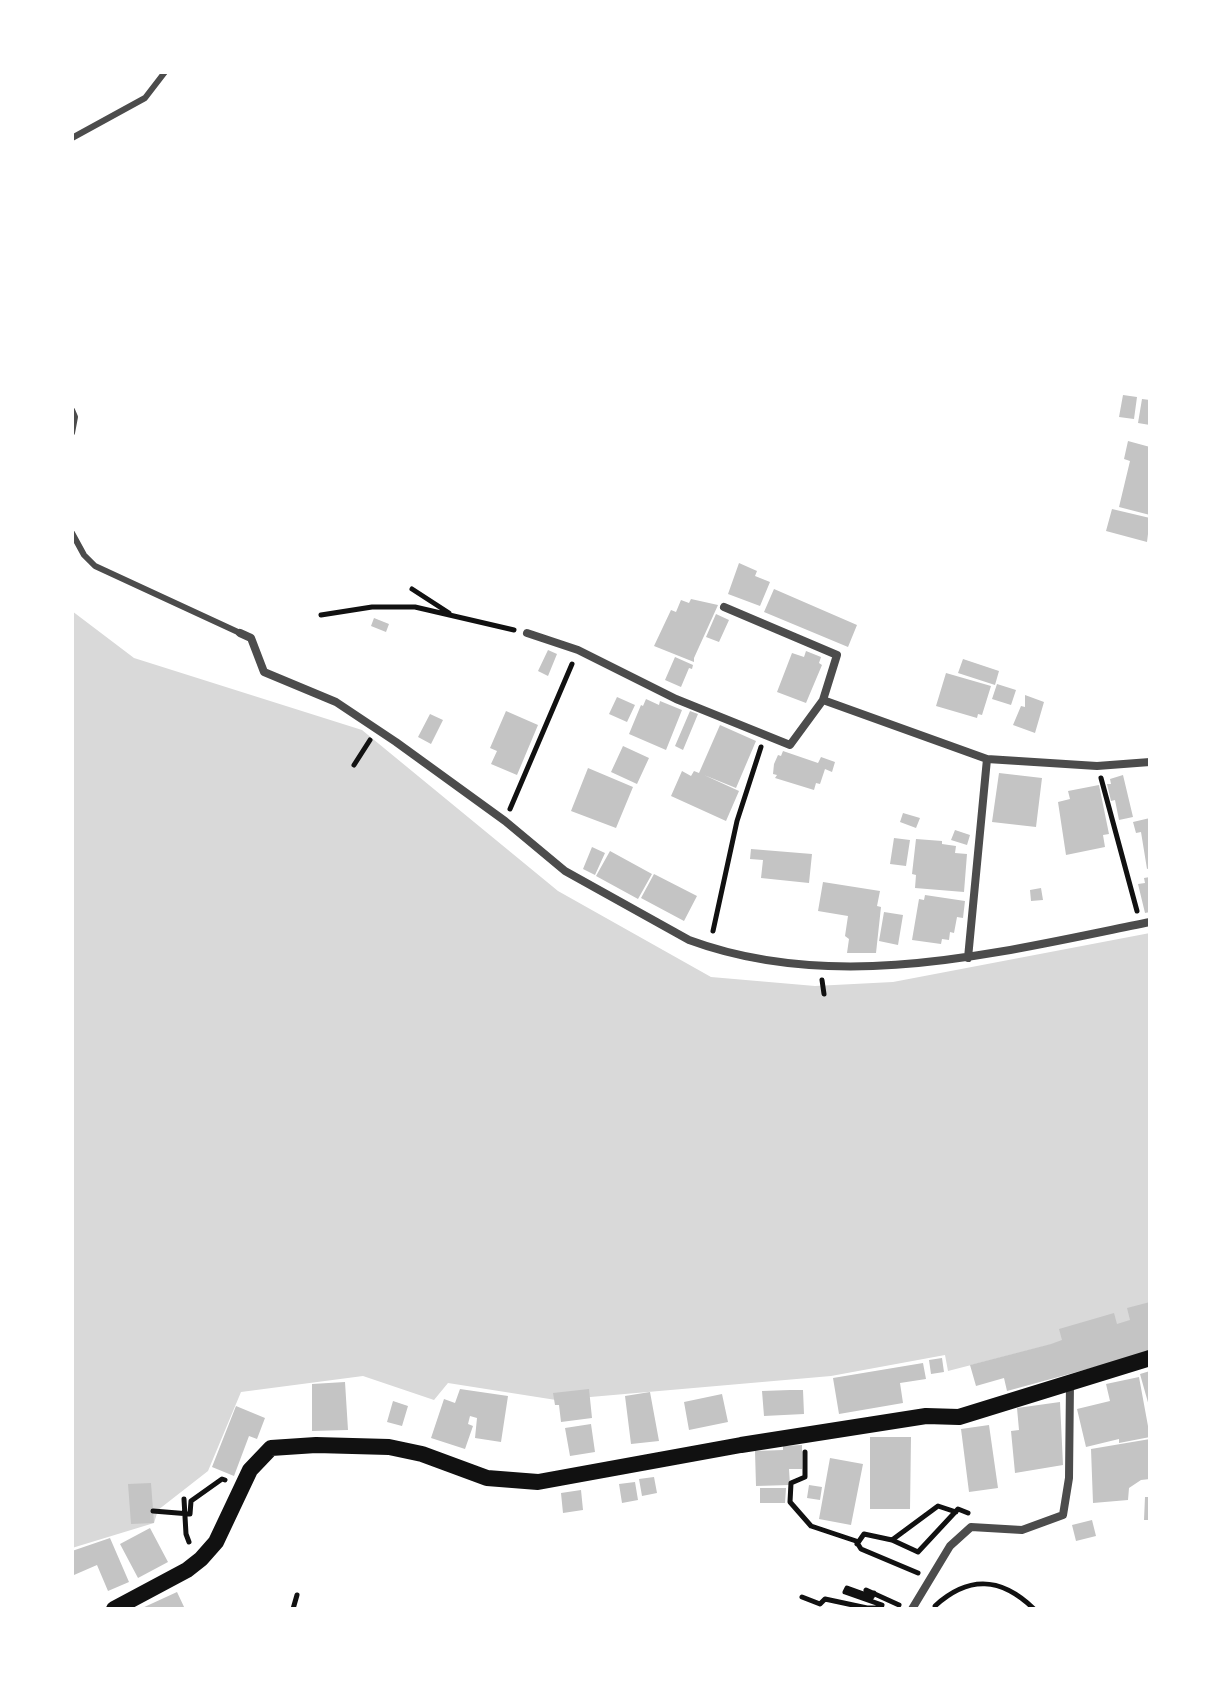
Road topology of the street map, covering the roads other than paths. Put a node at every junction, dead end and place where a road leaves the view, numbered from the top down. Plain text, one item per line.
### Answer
1 (165, 72) edge
2 (72, 138) edge
3 (72, 410) edge
4 (72, 433) edge
5 (72, 533) edge
6 (724, 607) dead end
7 (240, 633) joint
8 (527, 633) road end
9 (823, 700) junction
10 (987, 759) junction
11 (1150, 762) edge
12 (1145, 923) edge
13 (968, 958) junction
14 (1150, 1358) edge
15 (1070, 1382) junction
16 (114, 1609) edge
17 (910, 1609) edge

1 - 2 lane
3 - 4 lane
5 - 7 lane
6 - 9 street
7 - 13 street
8 - 9 street
9 - 10 street
10 - 11 street
10 - 13 street
12 - 13 street
14 - 15 main road
15 - 16 main road
15 - 17 street

